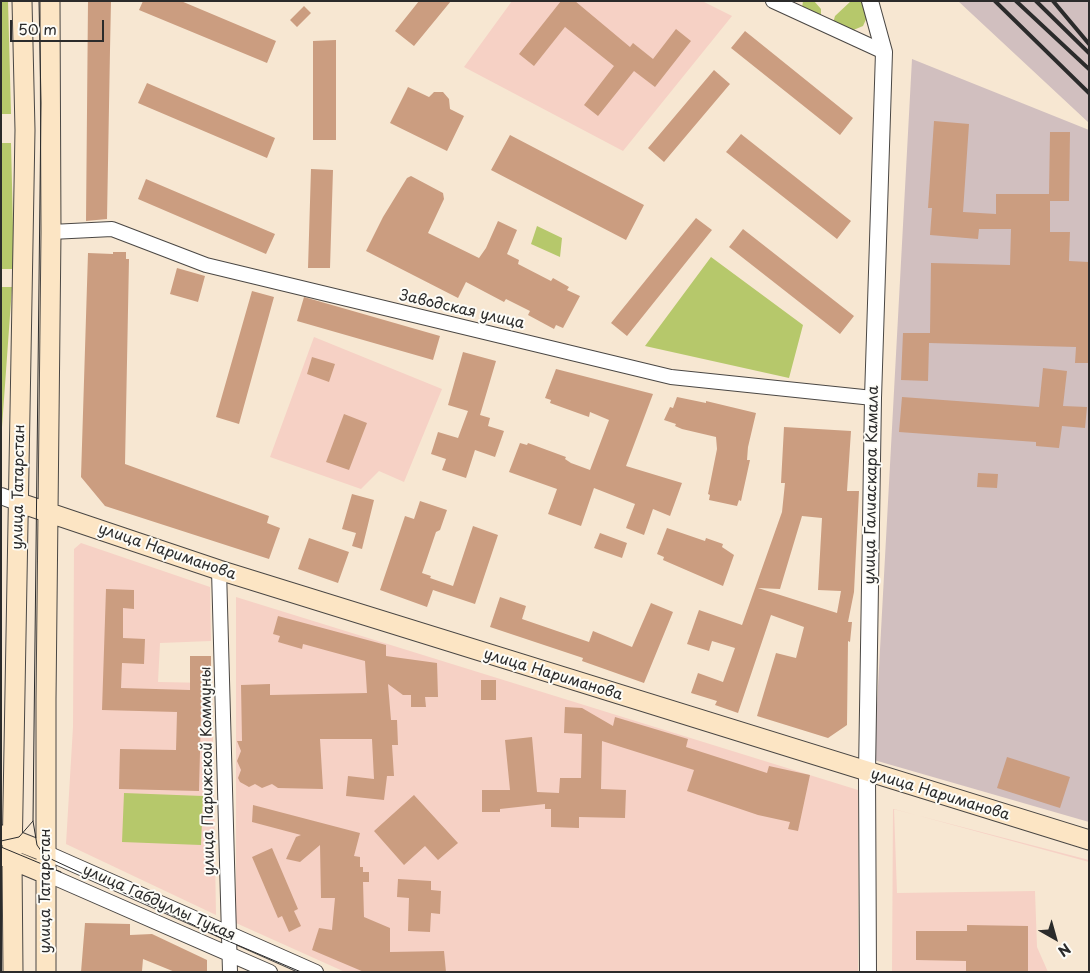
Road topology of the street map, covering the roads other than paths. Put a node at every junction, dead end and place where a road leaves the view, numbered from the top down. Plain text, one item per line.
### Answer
1 (22, 1) edge
2 (50, 1) edge
3 (773, 1) edge
4 (870, 1) edge
5 (884, 52) junction
6 (51, 232) junction
7 (873, 398) junction
8 (1, 496) edge
9 (20, 503) junction
10 (48, 511) junction
11 (219, 570) junction
12 (867, 772) junction
13 (7, 838) edge
14 (1089, 840) edge
15 (45, 852) junction
16 (7, 857) edge
17 (46, 874) junction
18 (228, 934) junction
19 (229, 954) junction
20 (13, 972) edge
21 (46, 972) edge
22 (230, 972) edge
23 (270, 972) edge
24 (316, 972) edge
25 (868, 972) edge

1 - 9 main road, улица Татарстан
2 - 6 main road, улица Татарстан
3 - 5 street
4 - 5 street, улица Галиаскара Камала
5 - 7 street, улица Галиаскара Камала
6 - 7 street, Заводская улица
6 - 10 main road, улица Татарстан
7 - 12 street, улица Галиаскара Камала
8 - 9 street
9 - 10 main road, улица Нариманова
9 - 13 main road, улица Татарстан
10 - 11 main road, улица Нариманова
10 - 15 main road, улица Татарстан
11 - 12 main road, улица Нариманова
11 - 18 street, улица Парижской Коммуны
12 - 14 main road, улица Нариманова
12 - 25 street, улица Галиаскара Камала
13 - 15 main road, улица Габдуллы Тукая
13 - 16 main road, улица Татарстан
15 - 17 main road, улица Татарстан
15 - 18 street, улица Габдуллы Тукая
16 - 17 main road, улица Габдуллы Тукая
16 - 20 main road, улица Татарстан
17 - 19 street, улица Габдуллы Тукая
17 - 21 main road, улица Татарстан
18 - 19 street, улица Парижской Коммуны
18 - 24 street, улица Габдуллы Тукая
19 - 22 street, улица Парижской Коммуны
19 - 23 street, улица Габдуллы Тукая

